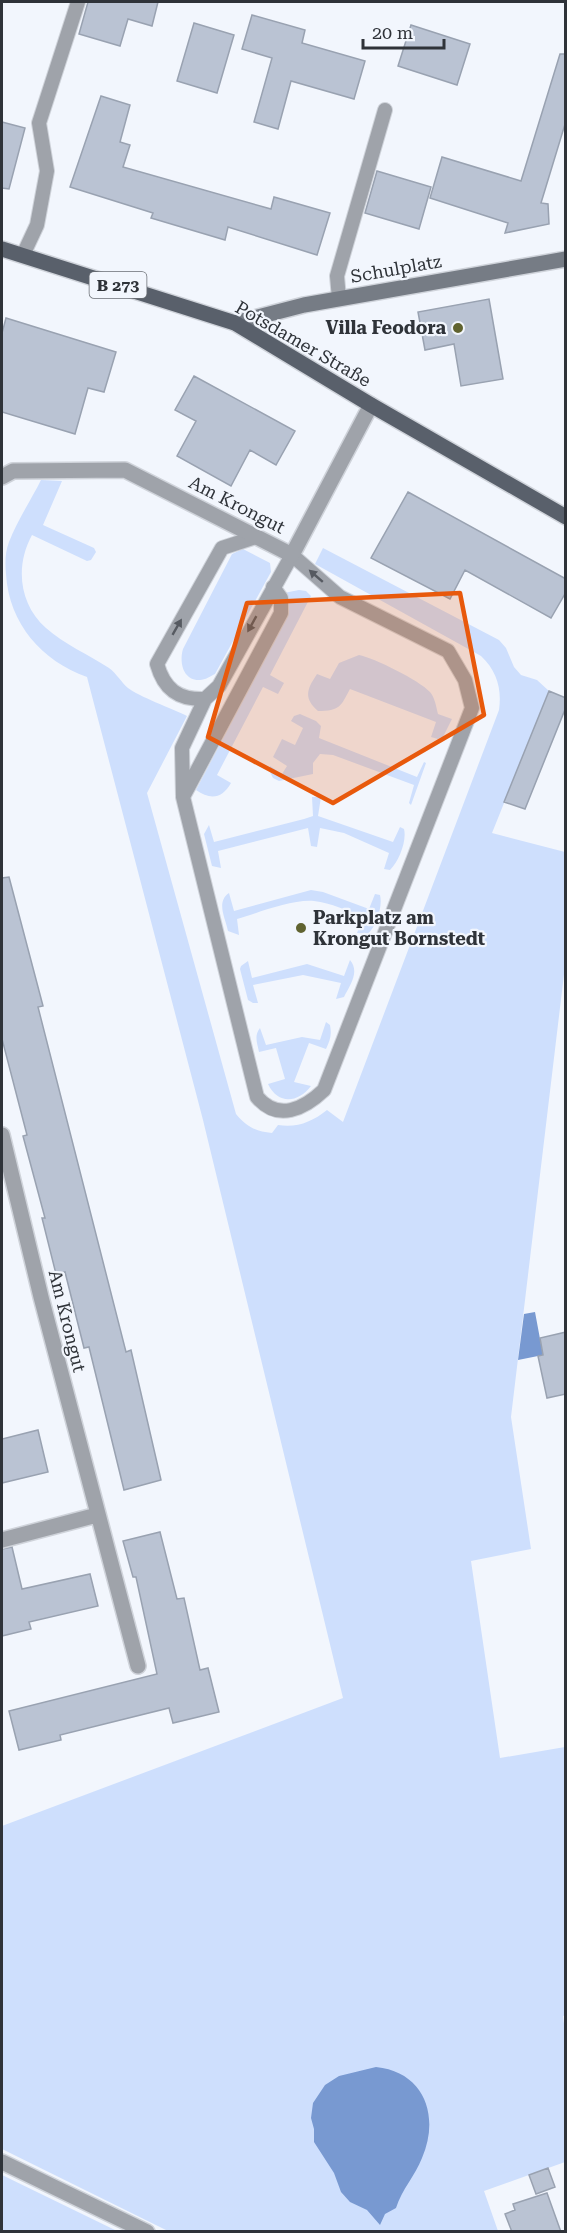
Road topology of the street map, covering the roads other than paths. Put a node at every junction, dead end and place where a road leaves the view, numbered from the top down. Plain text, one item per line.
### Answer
1 (78, 2) edge
2 (385, 110) dead end
3 (2, 249) edge
4 (23, 255) junction
5 (566, 259) edge
6 (339, 298) junction
7 (235, 323) junction
8 (371, 405) junction
9 (2, 477) edge
10 (566, 517) edge
11 (256, 537) junction
12 (292, 555) junction
13 (273, 587) junction
14 (205, 699) junction
15 (183, 797) junction
16 (2, 1135) edge
17 (97, 1515) junction
18 (2, 1540) edge
19 (138, 1666) dead end
20 (2, 2162) edge
21 (147, 2232) edge

1 - 4 lane
2 - 6 lane
3 - 4 main road, Potsdamer Straße / B 273
4 - 7 main road, Potsdamer Straße / B 273
5 - 6 street, Schulplatz
6 - 7 street, Schulplatz
7 - 8 main road, Potsdamer Straße / B 273
8 - 10 main road, Potsdamer Straße / B 273
8 - 12 street, Am Krongut
9 - 11 street, Am Krongut
11 - 12 street, Am Krongut
14 -> 11 lane
12 - 13 lane
15 -> 12 lane
13 -> 14 lane
13 - 15 lane
14 - 15 lane
16 - 17 street, Am Krongut
17 - 18 street
17 - 19 street, Am Krongut
20 - 21 street

